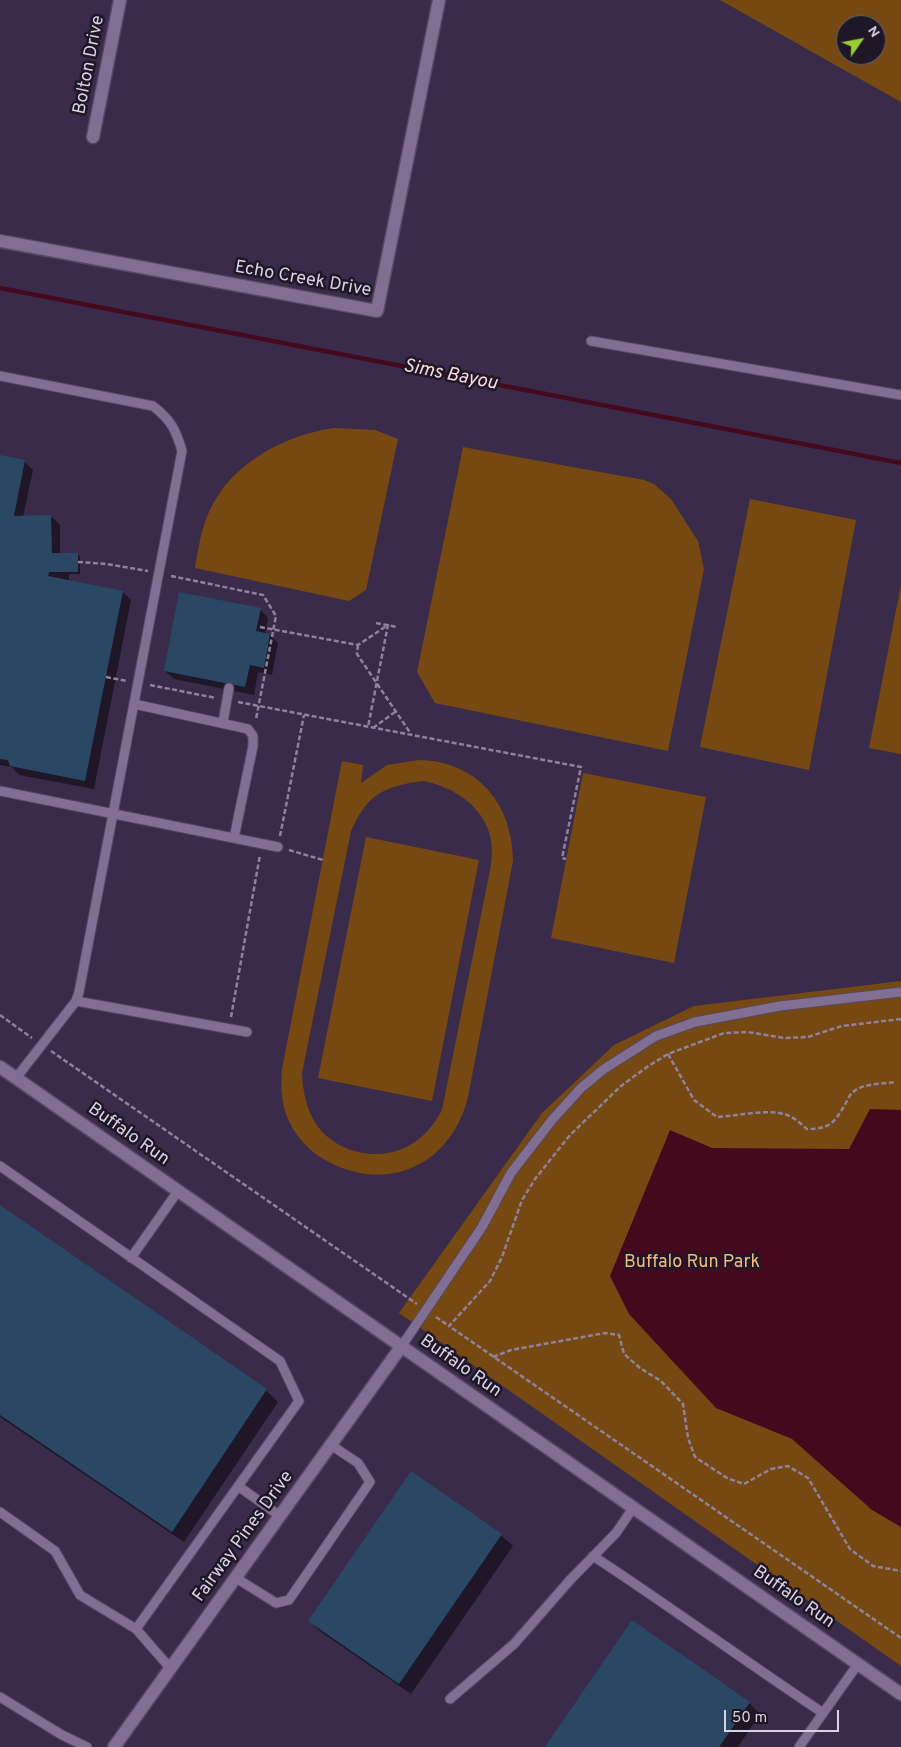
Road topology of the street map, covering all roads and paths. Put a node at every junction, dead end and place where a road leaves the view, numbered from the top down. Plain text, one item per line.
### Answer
1 (120, 0) edge
2 (439, 0) edge
3 (93, 137) dead end
4 (0, 241) edge
5 (591, 341) dead end
6 (0, 376) edge
7 (901, 395) edge
8 (78, 562) dead end
9 (159, 573) junction
10 (376, 624) dead end
11 (388, 626) junction
12 (398, 627) dead end
13 (260, 628) dead end
14 (273, 630) junction
15 (358, 645) junction
16 (106, 677) dead end
17 (138, 683) junction
18 (376, 684) junction
19 (229, 688) dead end
20 (227, 700) junction
21 (134, 704) junction
22 (259, 706) junction
23 (396, 712) junction
24 (304, 715) junction
25 (223, 722) junction
26 (368, 727) junction
27 (373, 728) junction
28 (248, 729) junction
29 (412, 735) junction
30 (0, 792) edge
31 (113, 813) junction
32 (234, 838) junction
33 (262, 844) junction
34 (278, 847) junction
35 (566, 859) dead end
36 (323, 860) dead end
37 (901, 992) edge
38 (76, 1002) junction
39 (0, 1015) edge
40 (901, 1019) edge
41 (229, 1029) junction
42 (247, 1032) dead end
43 (43, 1045) junction
44 (668, 1054) junction
45 (0, 1067) edge
46 (16, 1078) junction
47 (896, 1082) dead end
48 (0, 1166) edge
49 (178, 1191) junction
50 (131, 1258) junction
51 (426, 1310) junction
52 (449, 1326) junction
53 (401, 1347) junction
54 (493, 1357) junction
55 (331, 1445) junction
56 (238, 1486) junction
57 (633, 1508) junction
58 (0, 1512) edge
59 (280, 1516) junction
60 (593, 1556) junction
61 (901, 1571) edge
62 (236, 1578) junction
63 (136, 1628) junction
64 (901, 1638) edge
65 (858, 1664) junction
66 (171, 1669) junction
67 (901, 1694) edge
68 (0, 1698) edge
69 (450, 1698) dead end
70 (823, 1713) junction
71 (87, 1747) edge
72 (114, 1747) edge
73 (799, 1747) edge

1 - 3 street, Bolton Drive
2 - 4 street, Echo Creek Drive
5 - 7 lane
6 - 9 lane
8 - 9 path
9 - 14 path
9 - 17 lane
10 - 11 path
11 - 12 path
11 - 15 path
11 - 18 path
13 - 14 path
14 - 15 path
14 - 22 path
15 - 18 path
16 - 17 path
17 - 20 path
17 - 21 lane
18 - 23 path
18 - 26 path
19 - 20 lane
20 - 22 path
20 - 25 lane
21 - 25 lane
21 - 31 lane
22 - 24 path
22 - 28 path
23 - 27 path
23 - 29 path
24 - 26 path
24 - 34 path
25 - 28 lane
26 - 27 path
27 - 29 path
28 - 32 lane
29 - 35 path
30 - 31 lane
31 - 32 lane
31 - 38 lane
32 - 33 lane
33 - 34 lane
33 - 41 path
34 - 36 path
37 - 51 lane
38 - 41 lane
38 - 43 lane
39 - 43 path
40 - 44 path
41 - 42 lane
43 - 46 lane
43 - 51 path
44 - 47 path
44 - 52 path
45 - 46 street, Buffalo Run
46 - 49 street, Buffalo Run
48 - 50 lane
49 - 50 lane
49 - 53 street, Buffalo Run
50 - 56 lane
51 - 52 path
51 - 53 lane
52 - 54 path
53 - 55 street, Fairway Pines Drive
53 - 57 street, Buffalo Run
54 - 61 path
54 - 64 path
55 - 59 street, Fairway Pines Drive
55 - 62 lane
56 - 59 lane
56 - 63 lane
57 - 60 lane
57 - 65 street, Buffalo Run
58 - 63 lane
59 - 62 street, Fairway Pines Drive
60 - 69 lane
60 - 70 lane
62 - 66 street, Fairway Pines Drive
63 - 66 lane
65 - 67 street, Buffalo Run
65 - 70 lane
66 - 72 street, Fairway Pines Drive
68 - 71 lane
70 - 73 lane

